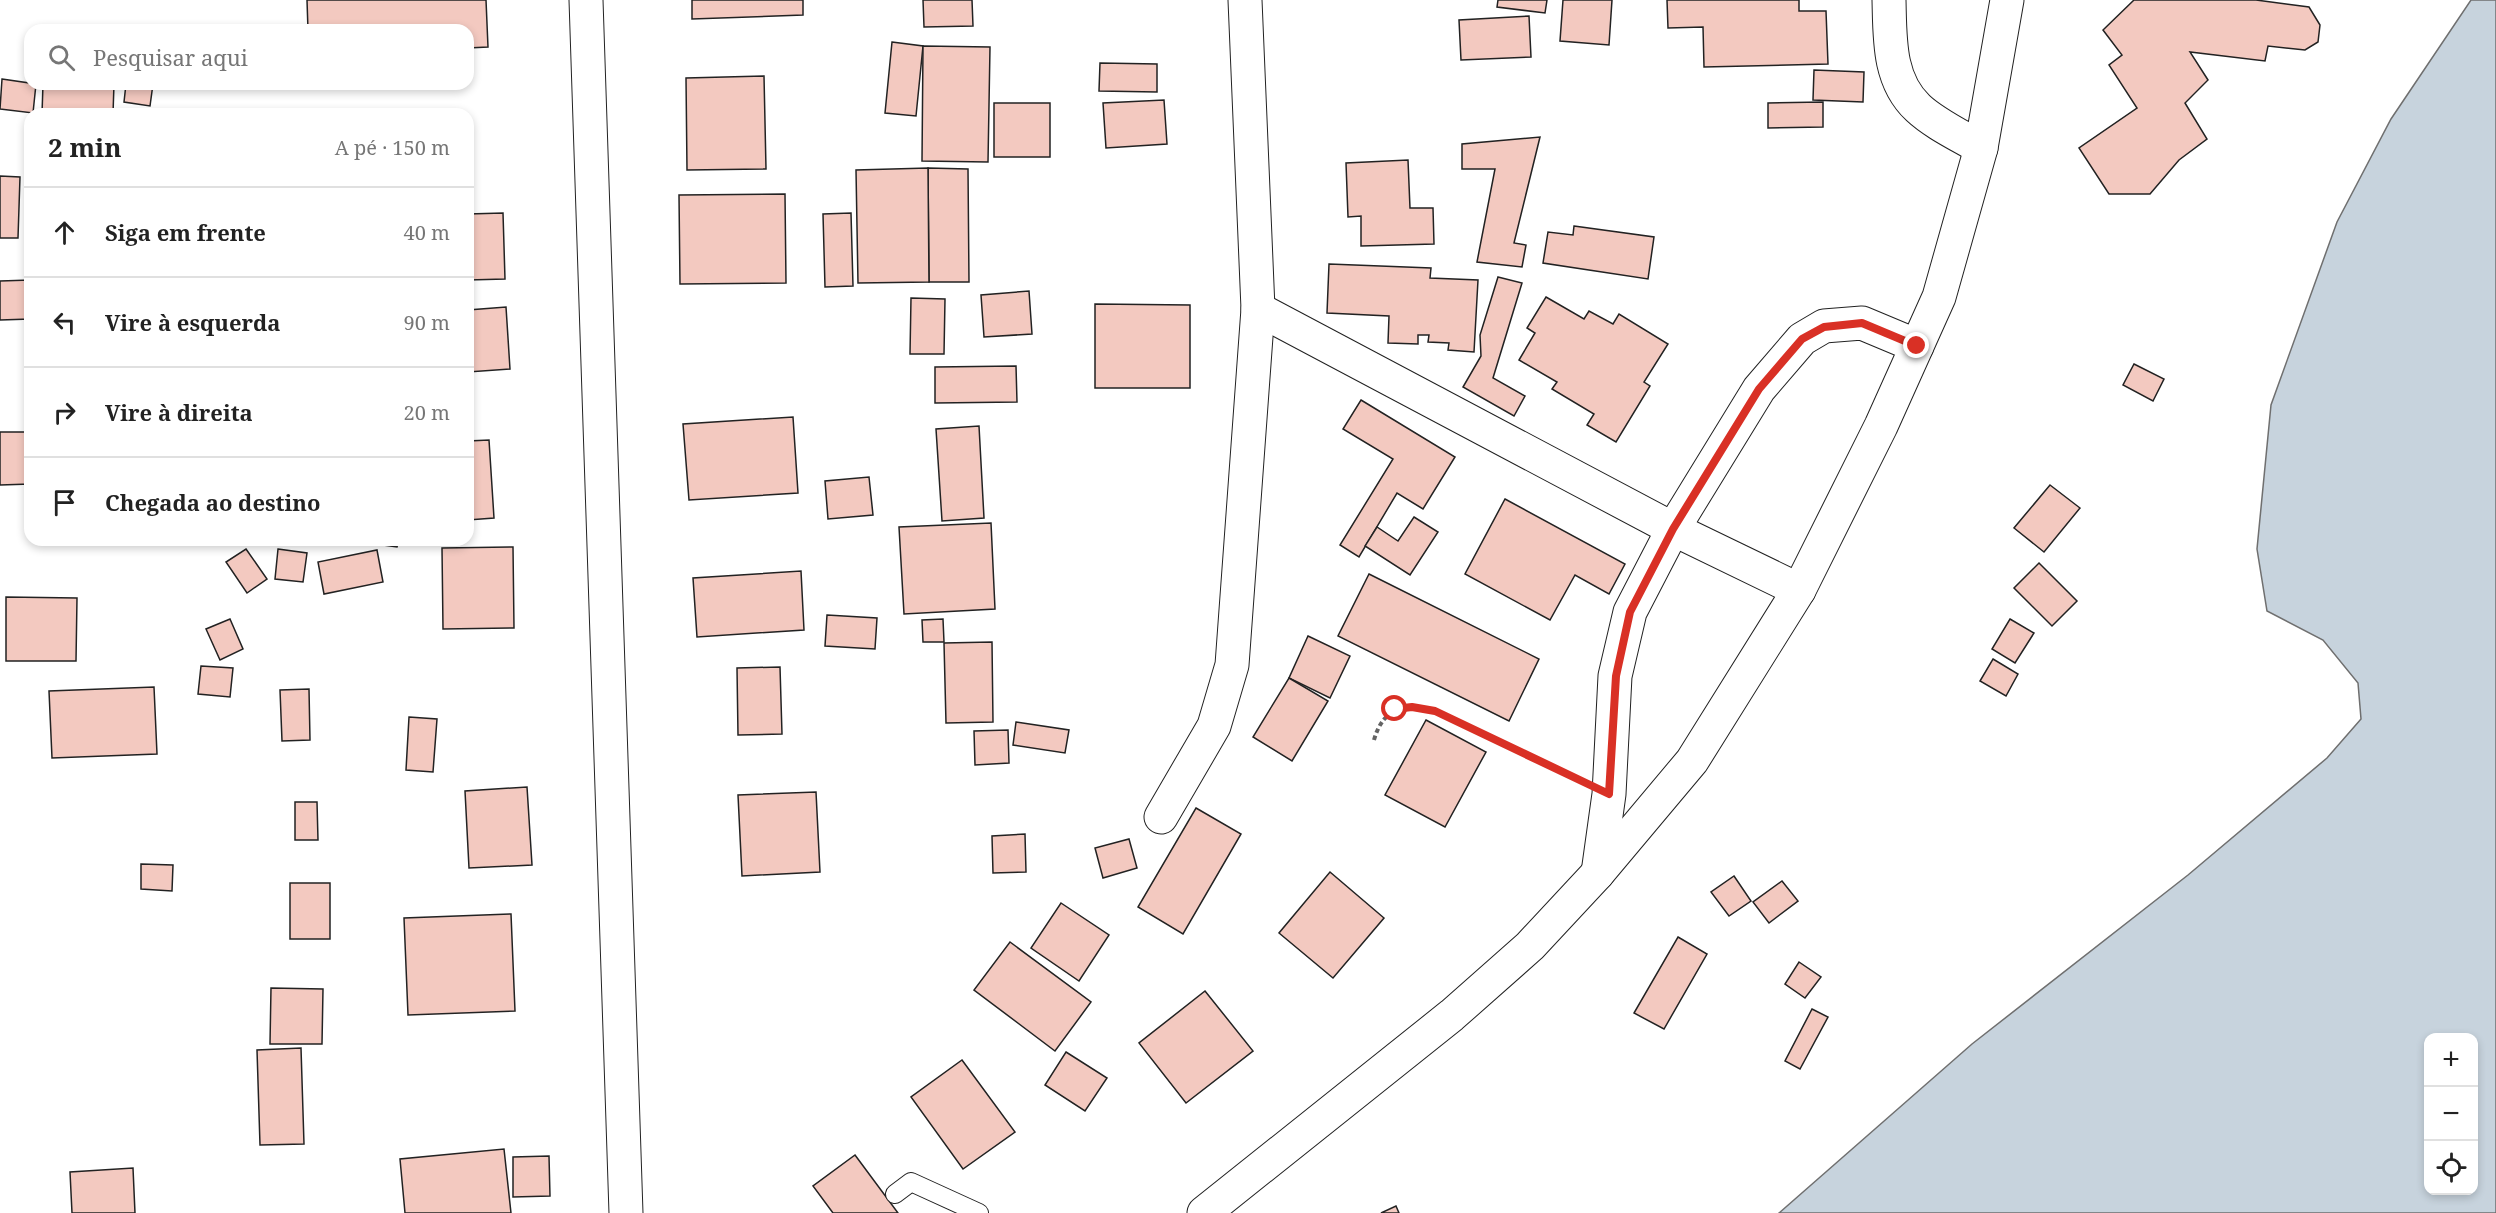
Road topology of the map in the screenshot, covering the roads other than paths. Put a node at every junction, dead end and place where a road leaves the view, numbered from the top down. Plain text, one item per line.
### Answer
1 (586, 0) edge
2 (1245, 0) edge
3 (1889, 0) edge
4 (2007, 0) edge
5 (1981, 148) junction
6 (1258, 309) junction
7 (1917, 346) junction
8 (1673, 529) junction
9 (1800, 590) junction
10 (1161, 817) dead end
11 (1598, 873) junction
12 (895, 1194) dead end
13 (626, 1213) edge
14 (979, 1213) edge
15 (1204, 1213) edge

1 - 13 main road
2 - 6 main road
3 - 5 main road
4 - 5 main road
5 - 7 main road
6 - 8 main road
6 - 10 main road
7 - 8 main road
7 - 9 main road
8 - 9 main road
8 - 11 main road
9 - 11 main road
11 - 15 main road
12 - 14 lane

